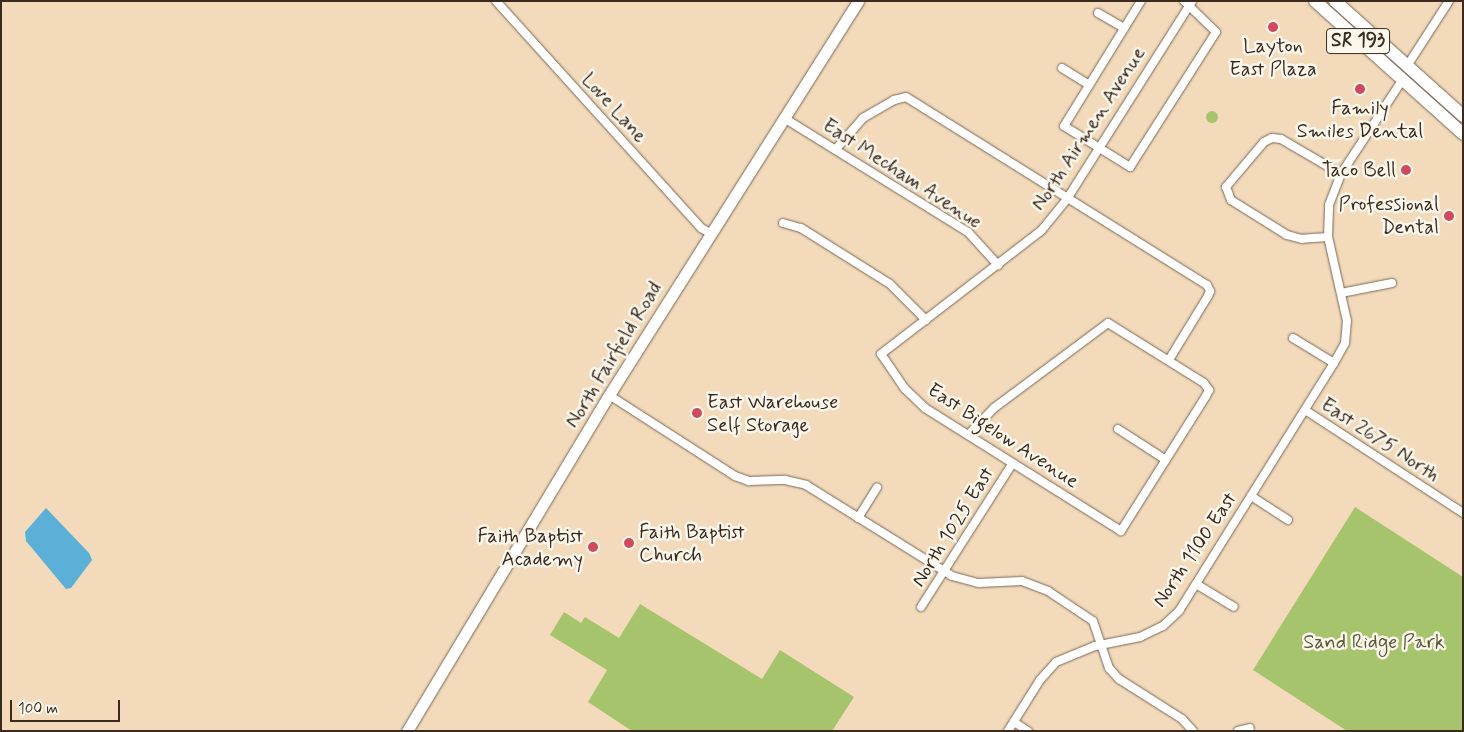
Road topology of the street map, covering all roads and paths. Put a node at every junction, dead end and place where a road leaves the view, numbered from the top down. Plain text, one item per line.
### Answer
1 (496, 1) edge
2 (858, 1) edge
3 (1141, 1) edge
4 (1314, 1) edge
5 (1322, 1) edge
6 (1335, 1) edge
7 (1449, 1) edge
8 (1188, 3) edge
9 (1098, 13) dead end
10 (1124, 28) junction
11 (1407, 66) junction
12 (1062, 68) dead end
13 (1401, 82) junction
14 (1089, 85) junction
15 (1463, 116) edge
16 (784, 118) junction
17 (1463, 126) edge
18 (1463, 134) edge
19 (1100, 148) junction
20 (836, 149) junction
21 (1341, 174) junction
22 (1067, 198) junction
23 (783, 223) dead end
24 (710, 233) junction
25 (1328, 237) junction
26 (998, 265) junction
27 (1392, 283) dead end
28 (1341, 293) junction
29 (926, 320) junction
30 (1293, 338) dead end
31 (881, 354) joint
32 (1169, 360) junction
33 (1334, 363) junction
34 (609, 395) junction
35 (1305, 410) junction
36 (1118, 429) dead end
37 (968, 435) junction
38 (1166, 460) junction
39 (1012, 464) junction
40 (877, 488) dead end
41 (1251, 496) junction
42 (1463, 513) edge
43 (858, 518) junction
44 (1288, 520) dead end
45 (944, 572) junction
46 (1196, 584) junction
47 (921, 607) dead end
48 (1234, 607) dead end
49 (1102, 644) junction
50 (1014, 722) junction
51 (1250, 728) dead end
52 (407, 731) edge
53 (1008, 731) edge
54 (1028, 731) edge
55 (1193, 731) edge
56 (1238, 731) edge

1 - 24 street, Love Lane
2 - 16 main road, North Fairfield Road
3 - 10 street
4 - 13 main road, SR 193
5 - 11 main road
6 - 11 main road, SR 193
7 - 11 street
8 - 19 street, North Airmen Avenue
8 - 19 street
9 - 10 street
10 - 14 street
11 - 15 main road, SR 193
12 - 14 street
13 - 17 main road
13 - 18 main road, SR 193
13 - 21 street, North 1100 East
14 - 19 street
16 - 20 street, East Mecham Avenue
16 - 24 main road, North Fairfield Road
19 - 22 street, North Airmen Avenue
20 - 22 street
20 - 26 street, East Mecham Avenue
21 - 25 street, North 1100 East
21 - 25 street
22 - 26 street, North Airmen Avenue
22 - 32 street
23 - 29 street
24 - 34 main road, North Fairfield Road
25 - 28 street, North 1100 East
26 - 29 street, North Airmen Avenue
27 - 28 street
28 - 33 street, North 1100 East
29 - 31 street, North Airmen Avenue
30 - 33 street
31 - 37 street, East Bigelow Avenue
32 - 37 street
32 - 38 street
33 - 35 street, North 1100 East
34 - 43 street
34 - 52 main road, North Fairfield Road
35 - 41 street, North 1100 East
35 - 42 street, East 2675 North
36 - 38 street
37 - 39 street, East Bigelow Avenue
38 - 39 street, East Bigelow Avenue
39 - 45 street, North 1025 East
40 - 43 street
41 - 44 street
41 - 46 street, North 1100 East
43 - 45 street
45 - 47 street, North 1025 East
45 - 49 street
46 - 48 street
46 - 49 street, North 1100 East
49 - 50 street, North 1100 East
49 - 55 street
50 - 53 street, North 1100 East
50 - 54 street
51 - 56 street

